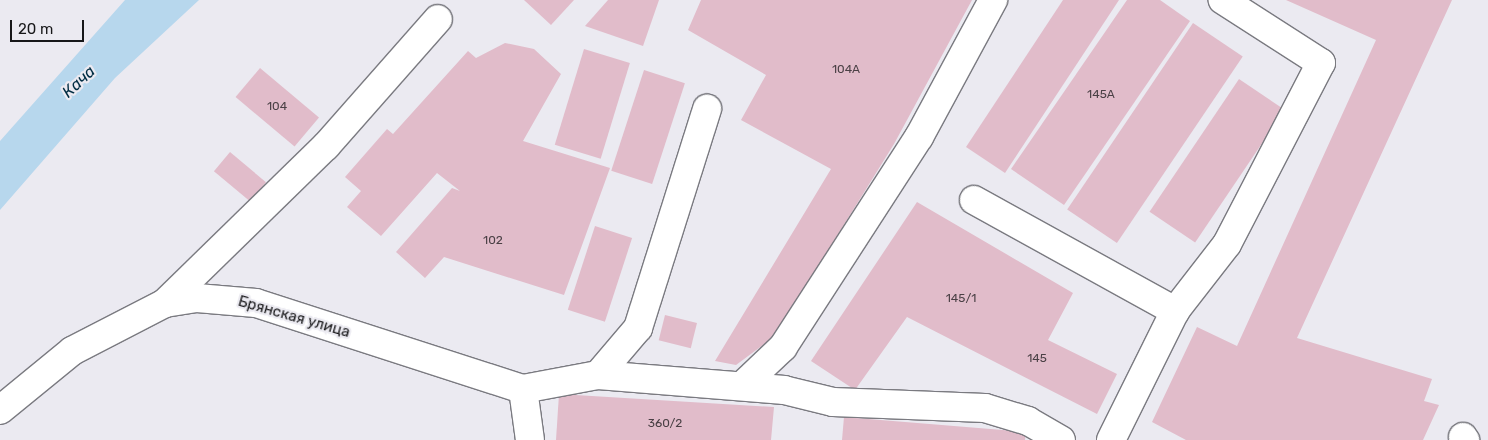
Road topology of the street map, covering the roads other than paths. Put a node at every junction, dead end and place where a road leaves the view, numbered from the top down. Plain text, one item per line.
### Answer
1 (993, 0) edge
2 (1223, 0) edge
3 (438, 19) dead end
4 (707, 109) dead end
5 (974, 200) dead end
6 (165, 303) junction
7 (1175, 311) junction
8 (598, 375) junction
9 (743, 385) junction
10 (523, 389) junction
11 (0, 410) edge
12 (530, 440) edge
13 (1061, 440) edge
14 (1111, 440) edge

1 - 9 street
2 - 7 street
3 - 6 street
4 - 8 street
5 - 7 street
6 - 10 street, Брянская улица
6 - 11 street, Брянская улица
7 - 14 street
8 - 9 street
8 - 10 street
9 - 13 street
10 - 12 street

